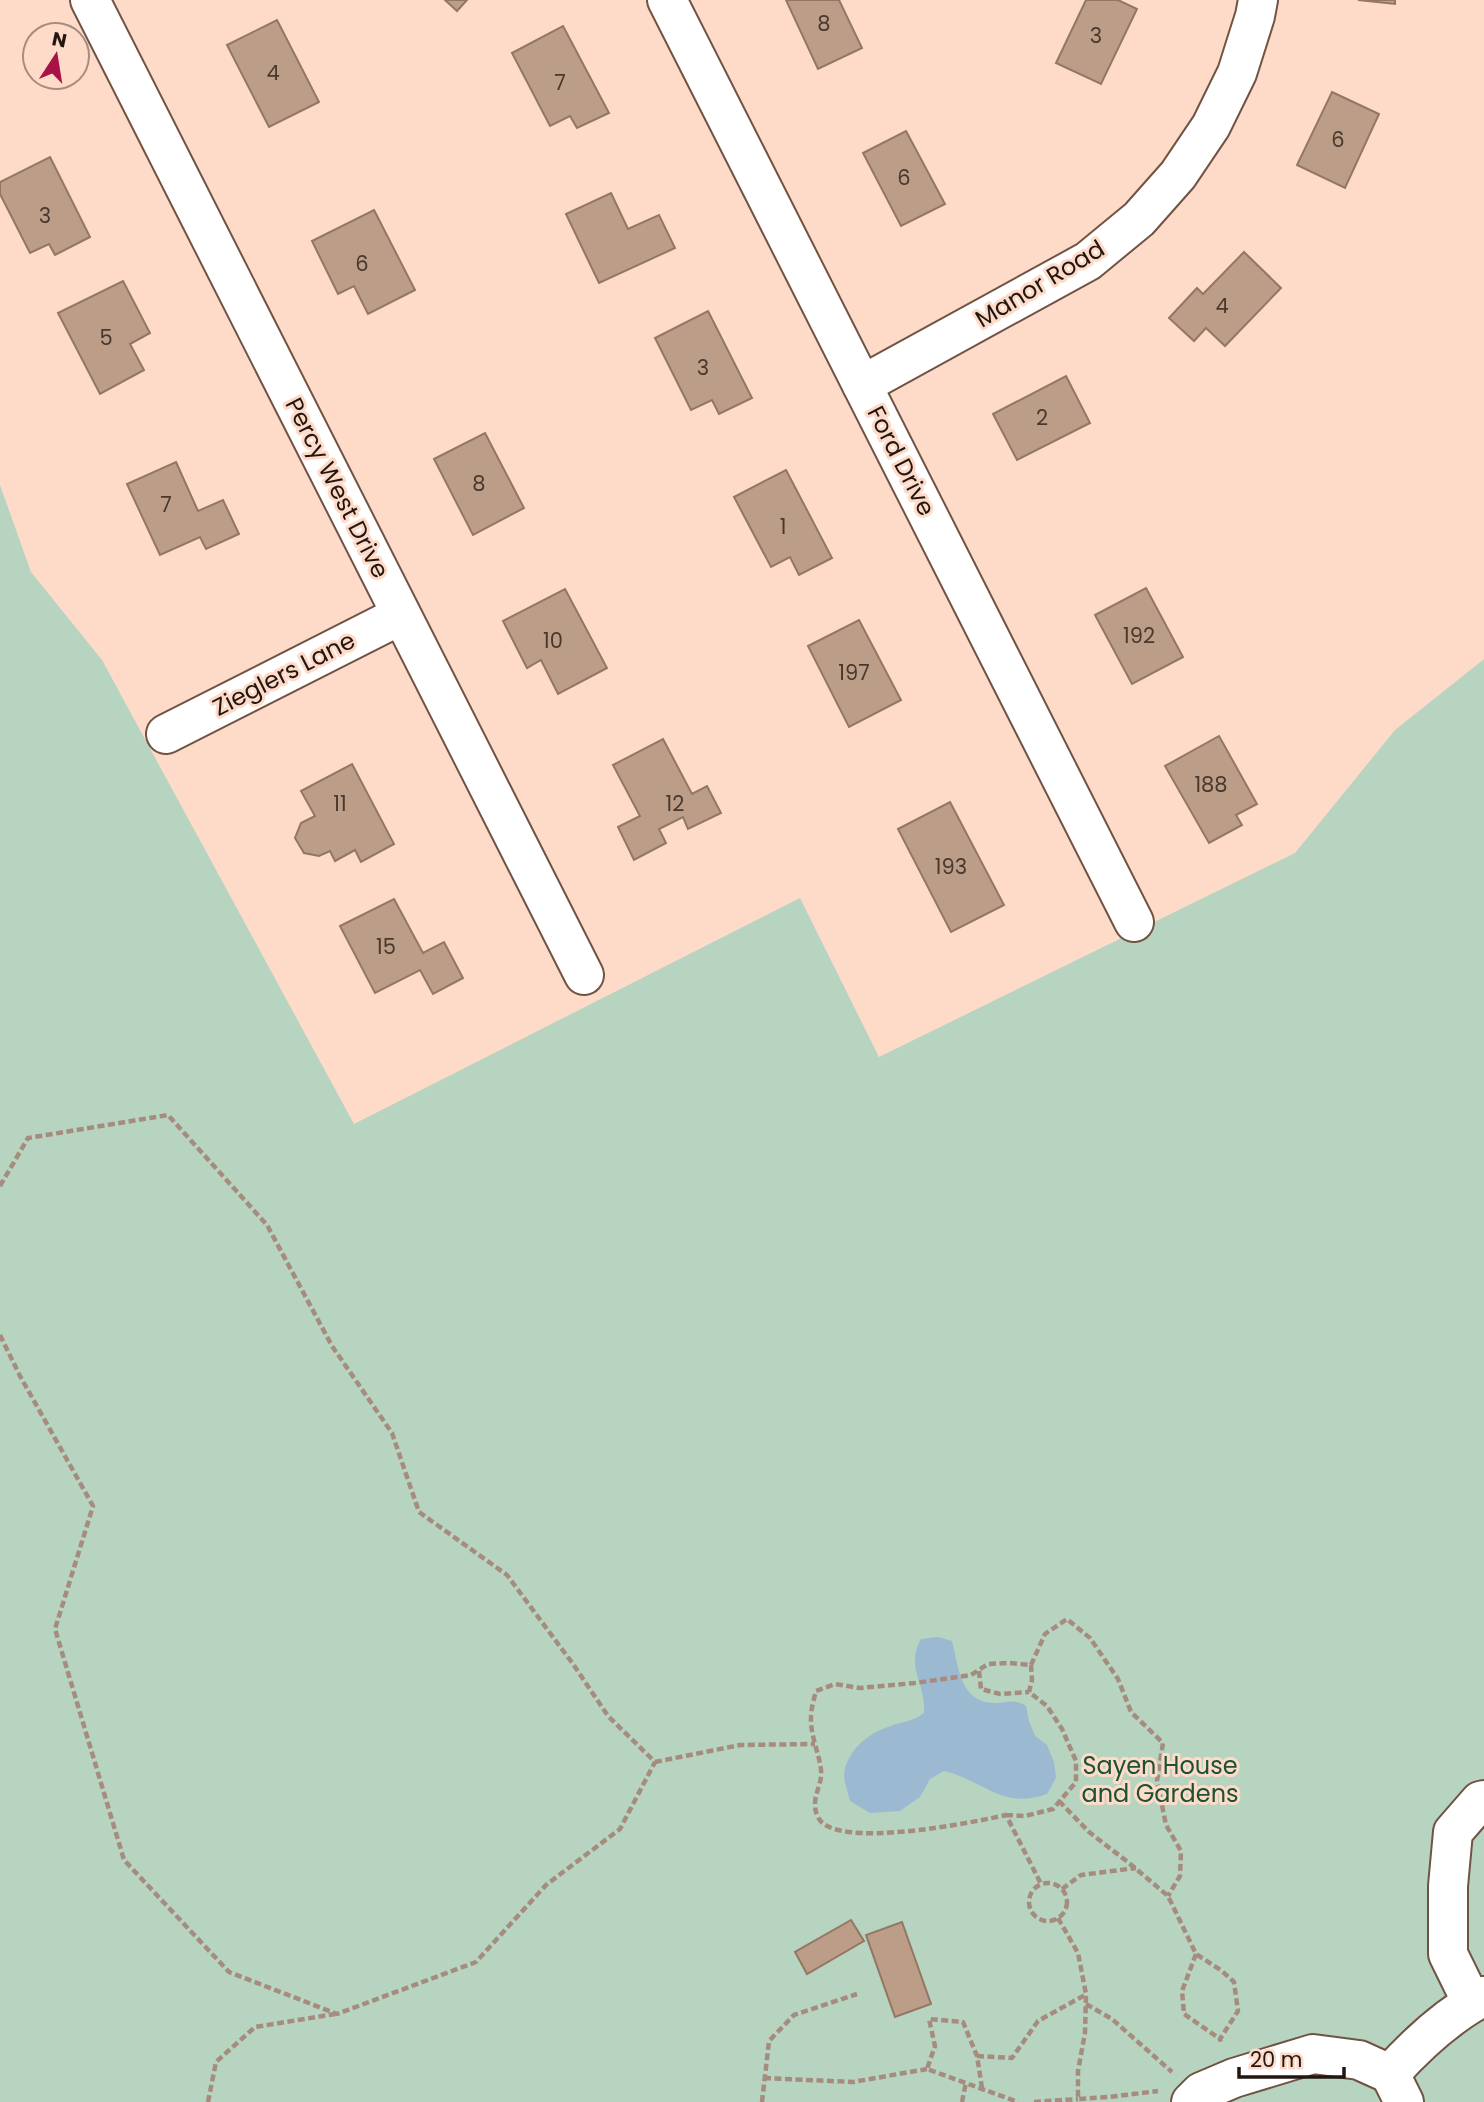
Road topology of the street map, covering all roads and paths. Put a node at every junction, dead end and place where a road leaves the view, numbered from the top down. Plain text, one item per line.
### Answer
1 (90, 0) edge
2 (667, 0) edge
3 (1258, 0) edge
4 (862, 385) junction
5 (401, 615) junction
6 (166, 734) dead end
7 (1134, 922) dead end
8 (584, 975) dead end
9 (0, 1186) edge
10 (0, 1335) edge
11 (1031, 1665) junction
12 (979, 1671) junction
13 (1029, 1692) junction
14 (815, 1744) junction
15 (655, 1762) junction
16 (1484, 1800) edge
17 (1059, 1801) junction
18 (1006, 1815) junction
19 (1136, 1868) junction
20 (1041, 1884) junction
21 (1062, 1889) junction
22 (1168, 1896) junction
23 (1058, 1918) junction
24 (1196, 1954) junction
25 (857, 1994) dead end
26 (1086, 1994) junction
27 (1478, 2000) edge
28 (1086, 2004) junction
29 (337, 2014) junction
30 (1220, 2039) junction
31 (977, 2056) junction
32 (927, 2069) junction
33 (764, 2078) junction
34 (967, 2082) junction
35 (982, 2088) junction
36 (1397, 2088) edge
37 (1202, 2091) edge
38 (1078, 2099) junction
39 (208, 2102) edge
40 (762, 2102) edge
41 (962, 2102) edge
42 (1018, 2102) edge
43 (1034, 2102) edge

1 - 5 street, Percy West Drive
2 - 4 street, Ford Drive
3 - 4 street, Manor Road
4 - 7 street, Ford Drive
5 - 6 street, Zieglers Lane
5 - 8 street, Percy West Drive
9 - 15 path
10 - 29 path
11 - 12 path
11 - 13 path
11 - 22 path
12 - 13 path
12 - 14 path
13 - 17 path
14 - 15 path
14 - 18 path
15 - 29 path
16 - 27 street
17 - 18 path
17 - 19 path
18 - 20 path
19 - 21 path
19 - 22 path
20 - 21 path
20 - 23 path
21 - 23 path
22 - 24 path
23 - 26 path
24 - 30 path
24 - 30 path
25 - 33 path
26 - 28 path
26 - 31 path
27 - 36 street
28 - 37 path
28 - 38 path
29 - 39 path
30 - 37 path
31 - 32 path
31 - 35 path
32 - 33 path
32 - 34 path
33 - 40 path
34 - 35 path
34 - 41 path
35 - 42 path
36 - 37 street
37 - 38 path
38 - 43 path

